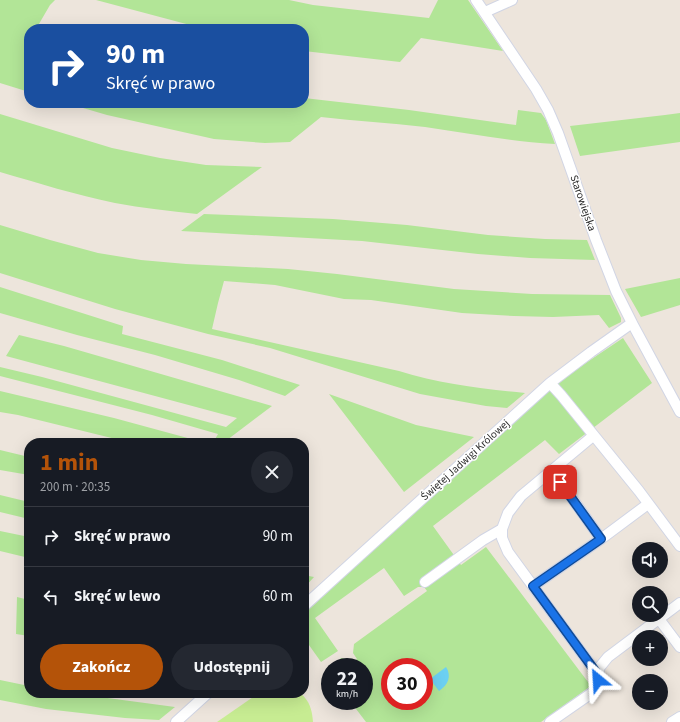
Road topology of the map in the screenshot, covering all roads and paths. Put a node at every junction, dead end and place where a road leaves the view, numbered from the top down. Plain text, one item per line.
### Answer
1 (476, 0) edge
2 (512, 0) edge
3 (485, 12) junction
4 (632, 323) junction
5 (550, 383) junction
6 (680, 412) edge
7 (593, 436) junction
8 (552, 470) junction
9 (648, 504) junction
10 (502, 529) junction
11 (601, 539) junction
12 (680, 546) edge
13 (425, 582) dead end
14 (533, 586) junction
15 (309, 601) edge
16 (680, 603) edge
17 (668, 612) edge
18 (655, 622) edge
19 (661, 622) edge
20 (680, 647) edge
21 (598, 675) junction
22 (202, 698) edge
23 (680, 717) edge
24 (563, 718) edge
25 (176, 722) edge
26 (550, 722) edge
27 (672, 722) edge

1 - 3 street, Starowiejska
2 - 3 street
3 - 4 street, Starowiejska
4 - 5 street, Świętej Jadwigi Królowej
4 - 6 street, Starowiejska
5 - 7 street
5 - 15 street, Świętej Jadwigi Królowej
7 - 8 street
7 - 9 street
8 - 10 street
8 - 11 street
9 - 11 street
9 - 12 street
10 - 13 street
10 - 14 street
11 - 14 street
14 - 21 street
16 - 17 street
18 - 21 street
19 - 20 street
21 - 24 street
22 - 25 street
23 - 27 street
24 - 26 street

